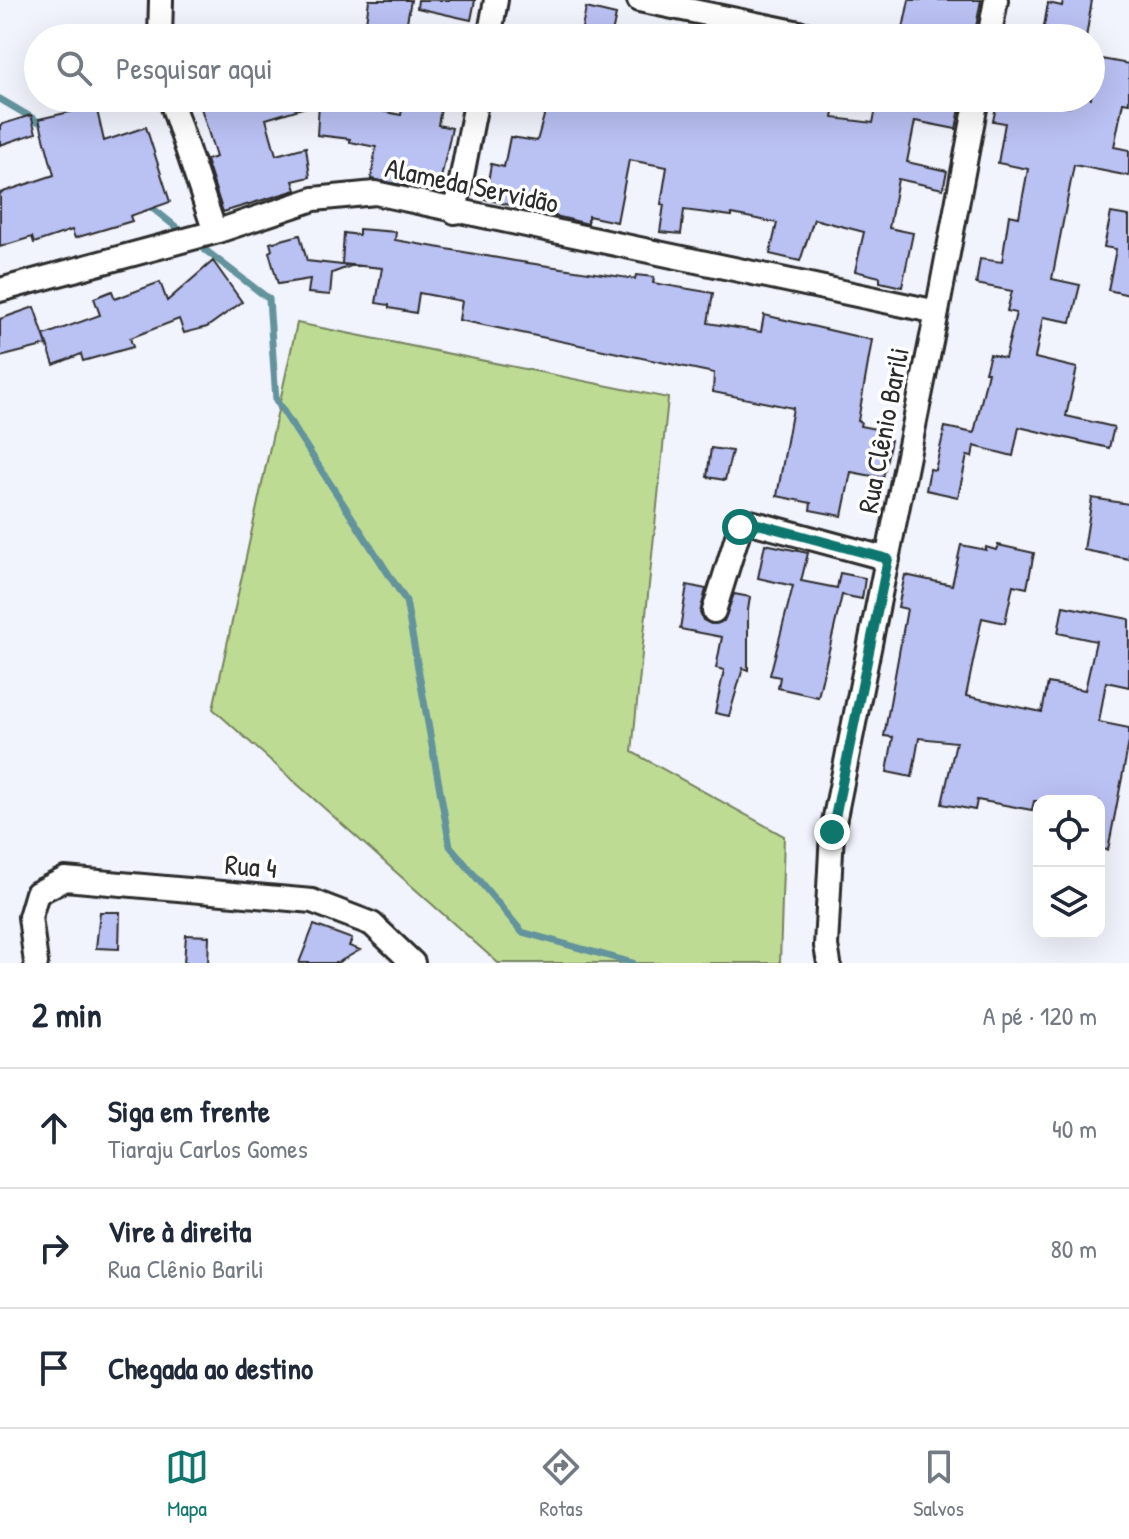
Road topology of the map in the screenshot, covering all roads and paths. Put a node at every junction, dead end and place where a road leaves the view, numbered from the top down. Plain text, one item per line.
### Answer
1 (161, 0) edge
2 (496, 0) edge
3 (639, 0) edge
4 (996, 0) edge
5 (160, 24) edge
6 (492, 24) edge
7 (756, 24) edge
8 (992, 24) edge
9 (175, 112) edge
10 (474, 112) edge
11 (974, 112) edge
12 (455, 212) junction
13 (215, 232) junction
14 (0, 290) edge
15 (937, 312) junction
16 (888, 559) junction
17 (714, 611) dead end
18 (36, 963) edge
19 (413, 963) edge
20 (829, 963) edge

1 - 5 street
2 - 6 street
3 - 7 street
4 - 8 street
9 - 13 street
10 - 12 street
11 - 15 street, Rua Clênio Barili
12 - 13 street, Alameda Servidão
12 - 15 street, Alameda Servidão
13 - 14 street, Alameda Servidão
15 - 16 street, Rua Clênio Barili
16 - 17 street
16 - 20 street, Rua Clênio Barili
18 - 19 street, Rua 4

